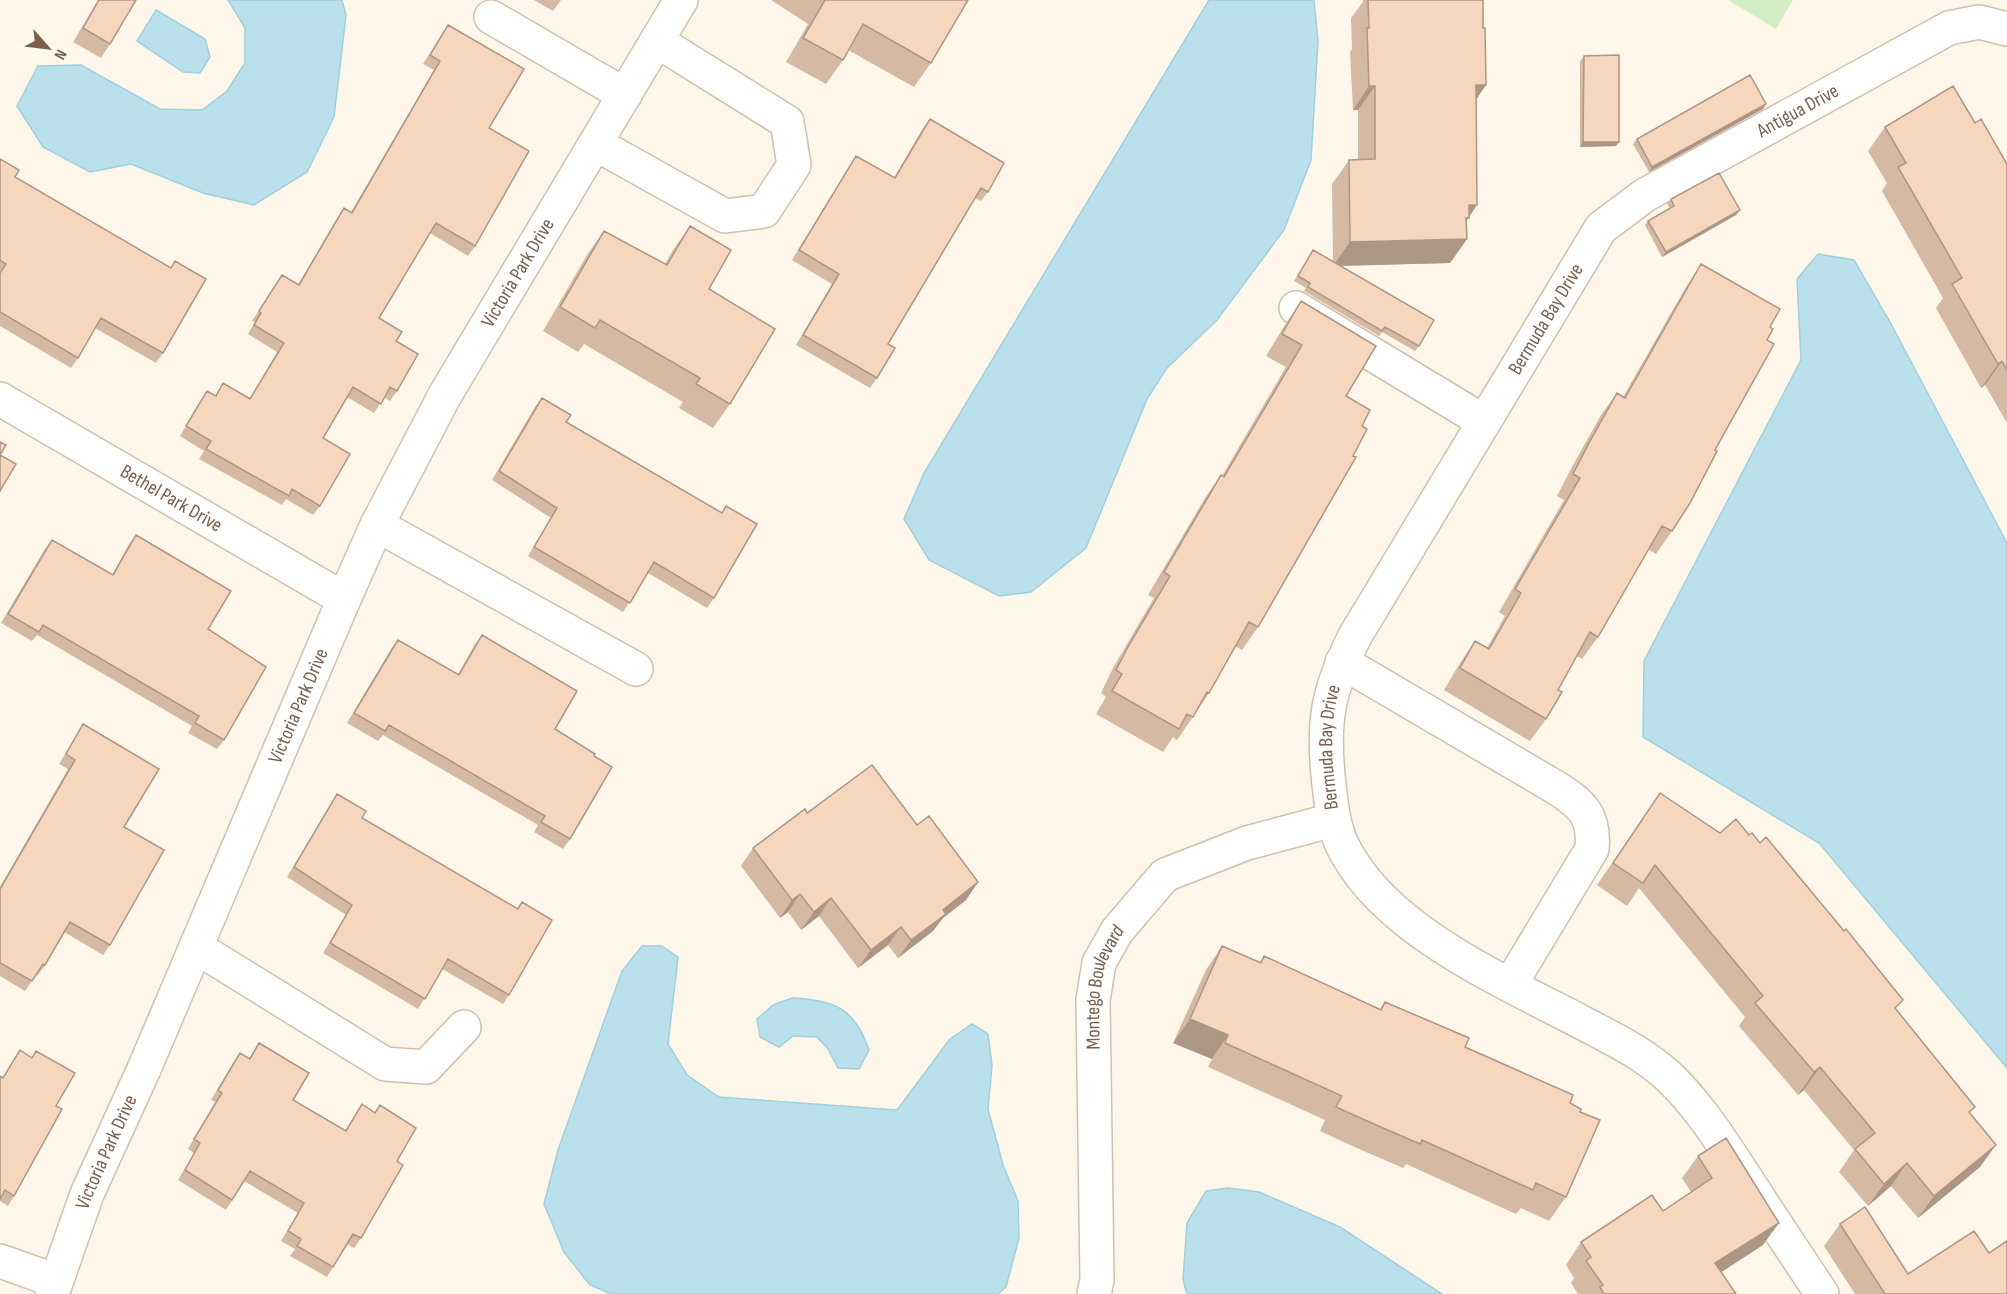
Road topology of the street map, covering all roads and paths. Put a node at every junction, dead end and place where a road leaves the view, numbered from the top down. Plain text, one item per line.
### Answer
1 (681, 0) edge
2 (491, 17) dead end
3 (2007, 28) edge
4 (657, 41) junction
5 (625, 95) junction
6 (596, 144) junction
7 (1601, 228) joint
8 (1296, 308) edge
9 (0, 399) edge
10 (1483, 421) junction
11 (377, 525) junction
12 (344, 599) junction
13 (1342, 662) junction
14 (636, 669) dead end
15 (1333, 820) junction
16 (196, 947) junction
17 (1510, 984) junction
18 (464, 1027) dead end
19 (0, 1261) edge
20 (54, 1288) edge
21 (1094, 1294) edge
22 (1822, 1294) edge

1 - 4 street, Victoria Park Drive
2 - 5 street
3 - 7 street, Antigua Drive
4 - 5 street, Victoria Park Drive
4 - 6 street
5 - 6 street, Victoria Park Drive
6 - 11 street, Victoria Park Drive
7 - 10 street, Bermuda Bay Drive
8 - 10 street
9 - 12 street, Bethel Park Drive
10 - 13 street, Bermuda Bay Drive
11 - 12 street, Victoria Park Drive
11 - 14 street
12 - 16 street, Victoria Park Drive
13 - 15 street, Bermuda Bay Drive
13 - 17 street
15 - 17 street, Bermuda Bay Drive
15 - 21 street, Montego Boulevard
16 - 18 street
16 - 20 street, Victoria Park Drive
17 - 22 street, Bermuda Bay Drive
19 - 20 street

